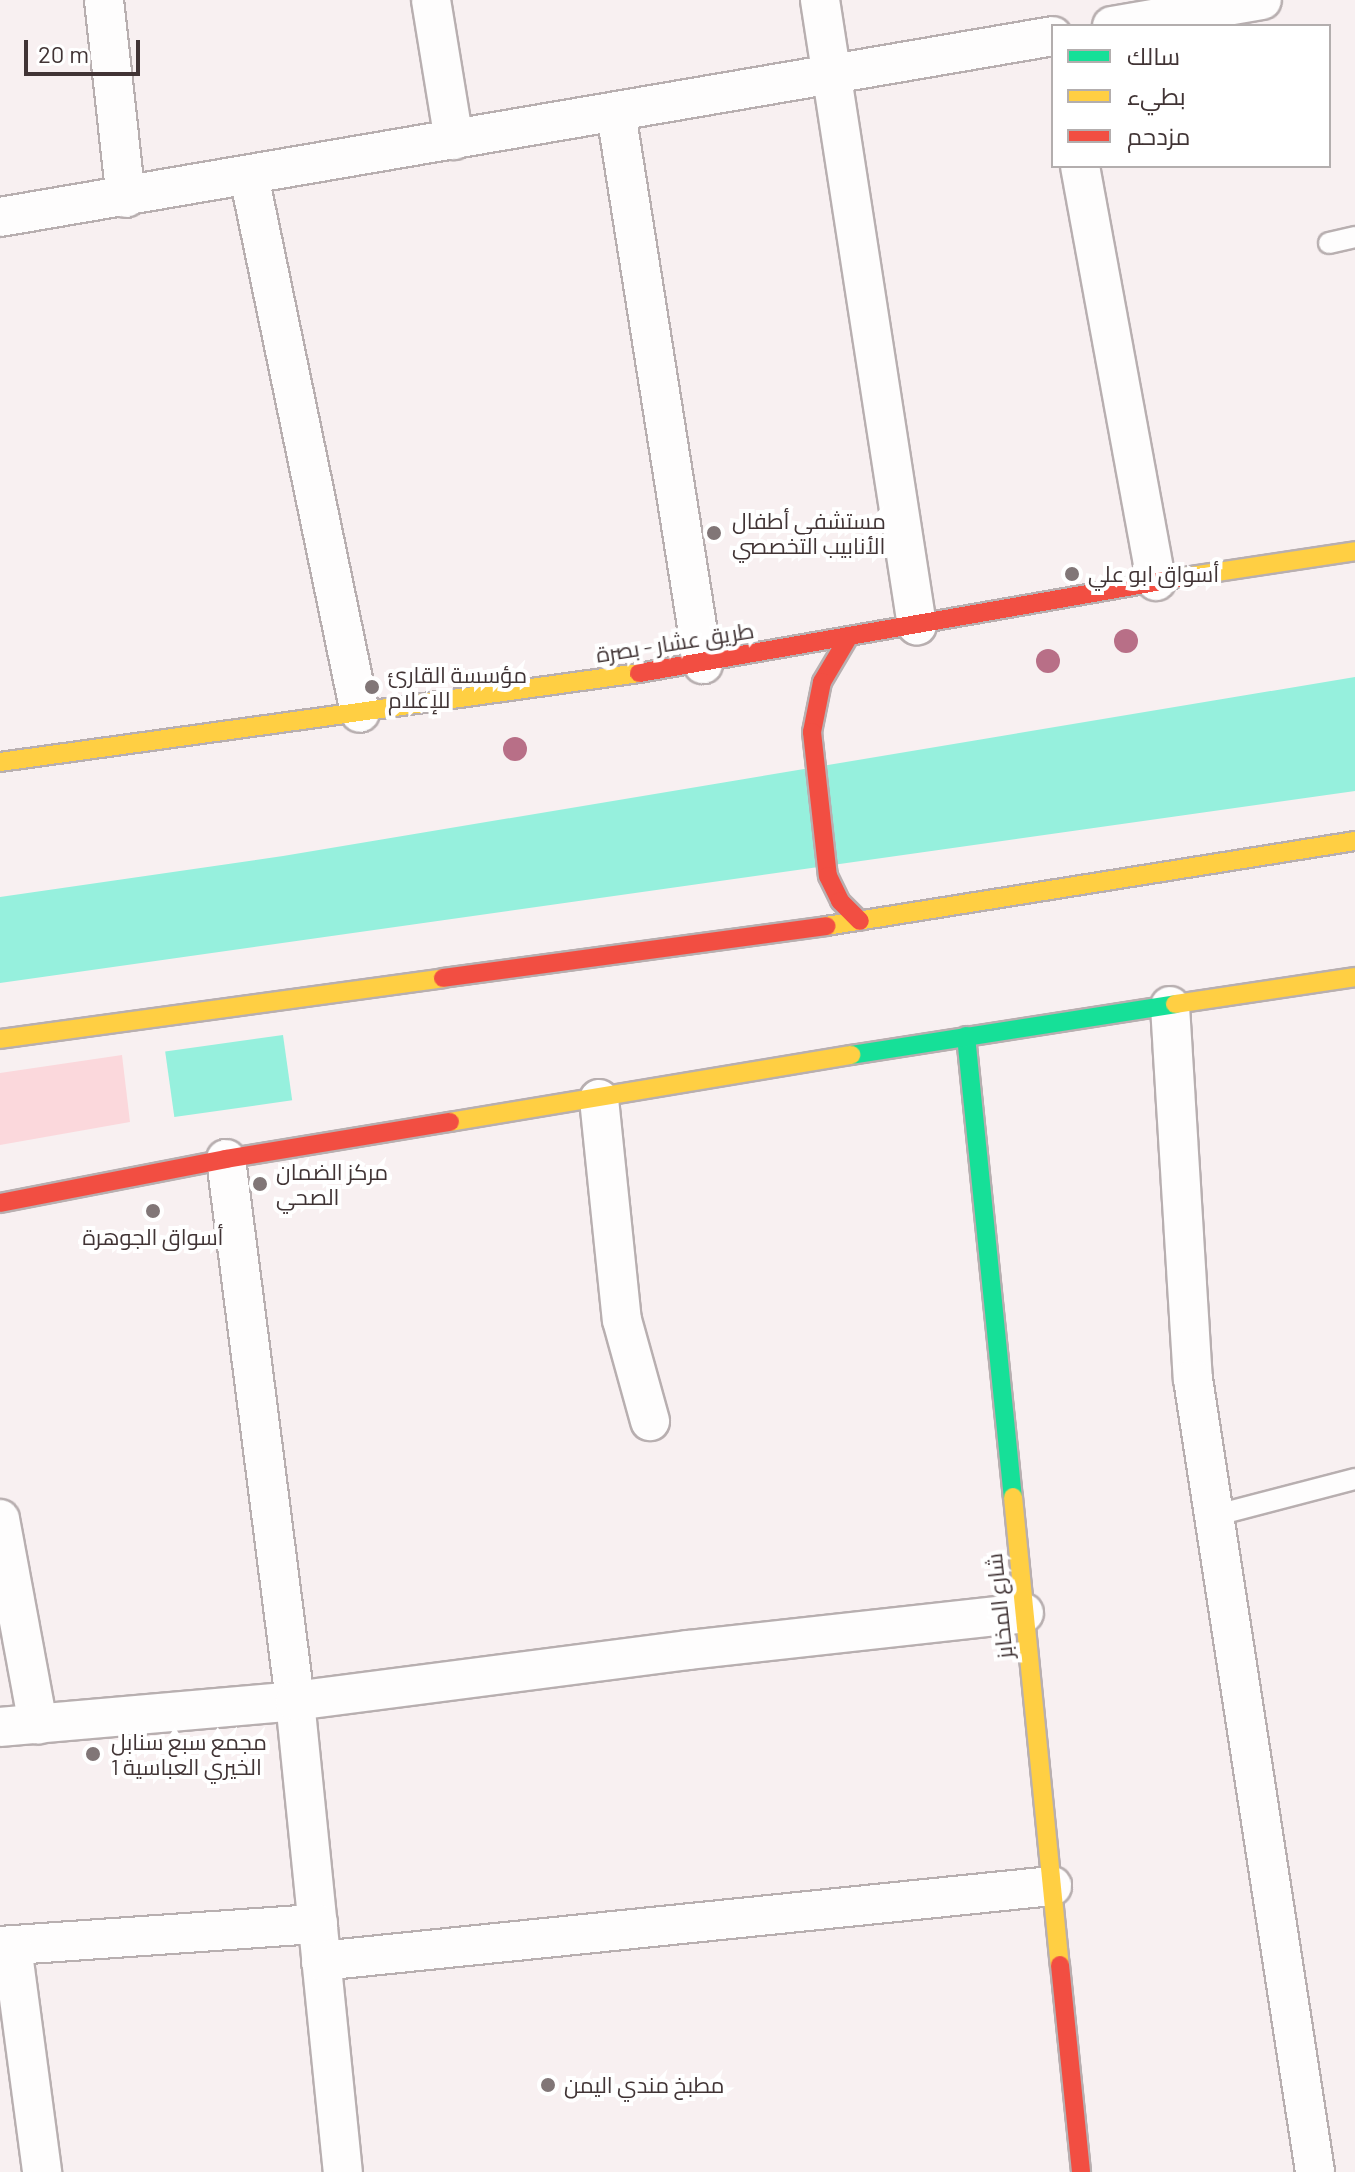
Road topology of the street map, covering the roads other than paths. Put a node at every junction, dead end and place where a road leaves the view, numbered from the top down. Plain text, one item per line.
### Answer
1 (104, 0) edge
2 (431, 0) edge
3 (820, 0) edge
4 (1262, 0) edge
5 (1124, 24) edge
6 (1051, 36) edge
7 (831, 74) junction
8 (616, 113) junction
9 (454, 140) junction
10 (1080, 168) edge
11 (249, 176) junction
12 (126, 198) junction
13 (0, 217) edge
14 (1355, 237) edge
15 (1329, 243) dead end
16 (1355, 551) edge
17 (1156, 581) junction
18 (917, 626) junction
19 (848, 638) junction
20 (703, 664) junction
21 (360, 713) junction
22 (0, 762) edge
23 (1355, 841) edge
24 (860, 921) junction
25 (1355, 977) edge
26 (1170, 1006) junction
27 (966, 1036) junction
28 (0, 1039) edge
29 (599, 1099) junction
30 (226, 1159) junction
31 (0, 1203) edge
32 (650, 1421) dead end
33 (1355, 1479) edge
34 (1213, 1516) junction
35 (0, 1519) edge
36 (1024, 1613) junction
37 (295, 1701) junction
38 (38, 1725) junction
39 (0, 1727) edge
40 (1052, 1886) junction
41 (320, 1943) junction
42 (6, 1946) edge
43 (42, 2172) edge
44 (343, 2172) edge
45 (1081, 2172) edge
46 (1315, 2172) edge

1 - 12 street
2 - 9 street
3 - 7 street
4 - 5 street
6 - 7 street
7 - 8 street
7 - 18 street
8 - 9 street
8 - 20 street
9 - 11 street
10 - 17 street
11 - 12 street
11 - 21 street
12 - 13 street
14 - 15 lane
16 - 17 main road, طريق عشار - بصرة
17 - 18 main road, طريق عشار - بصرة
18 - 19 main road, طريق عشار - بصرة
19 - 20 main road, طريق عشار - بصرة
19 - 24 main road
20 - 21 main road, طريق عشار - بصرة
21 - 22 main road, طريق عشار - بصرة
23 - 24 main road
24 - 28 main road
25 - 26 main road
26 - 27 main road
26 - 34 street
27 - 29 main road
27 - 36 main road, شارع المخابز
29 - 30 main road
29 - 32 street
30 - 31 main road
30 - 37 street
33 - 34 lane
34 - 46 street
35 - 38 street
36 - 37 street
36 - 40 main road, شارع المخابز
37 - 38 street
37 - 41 street
38 - 39 street
40 - 41 street
40 - 45 main road, شارع المخابز
41 - 42 street
41 - 44 street
42 - 43 street

